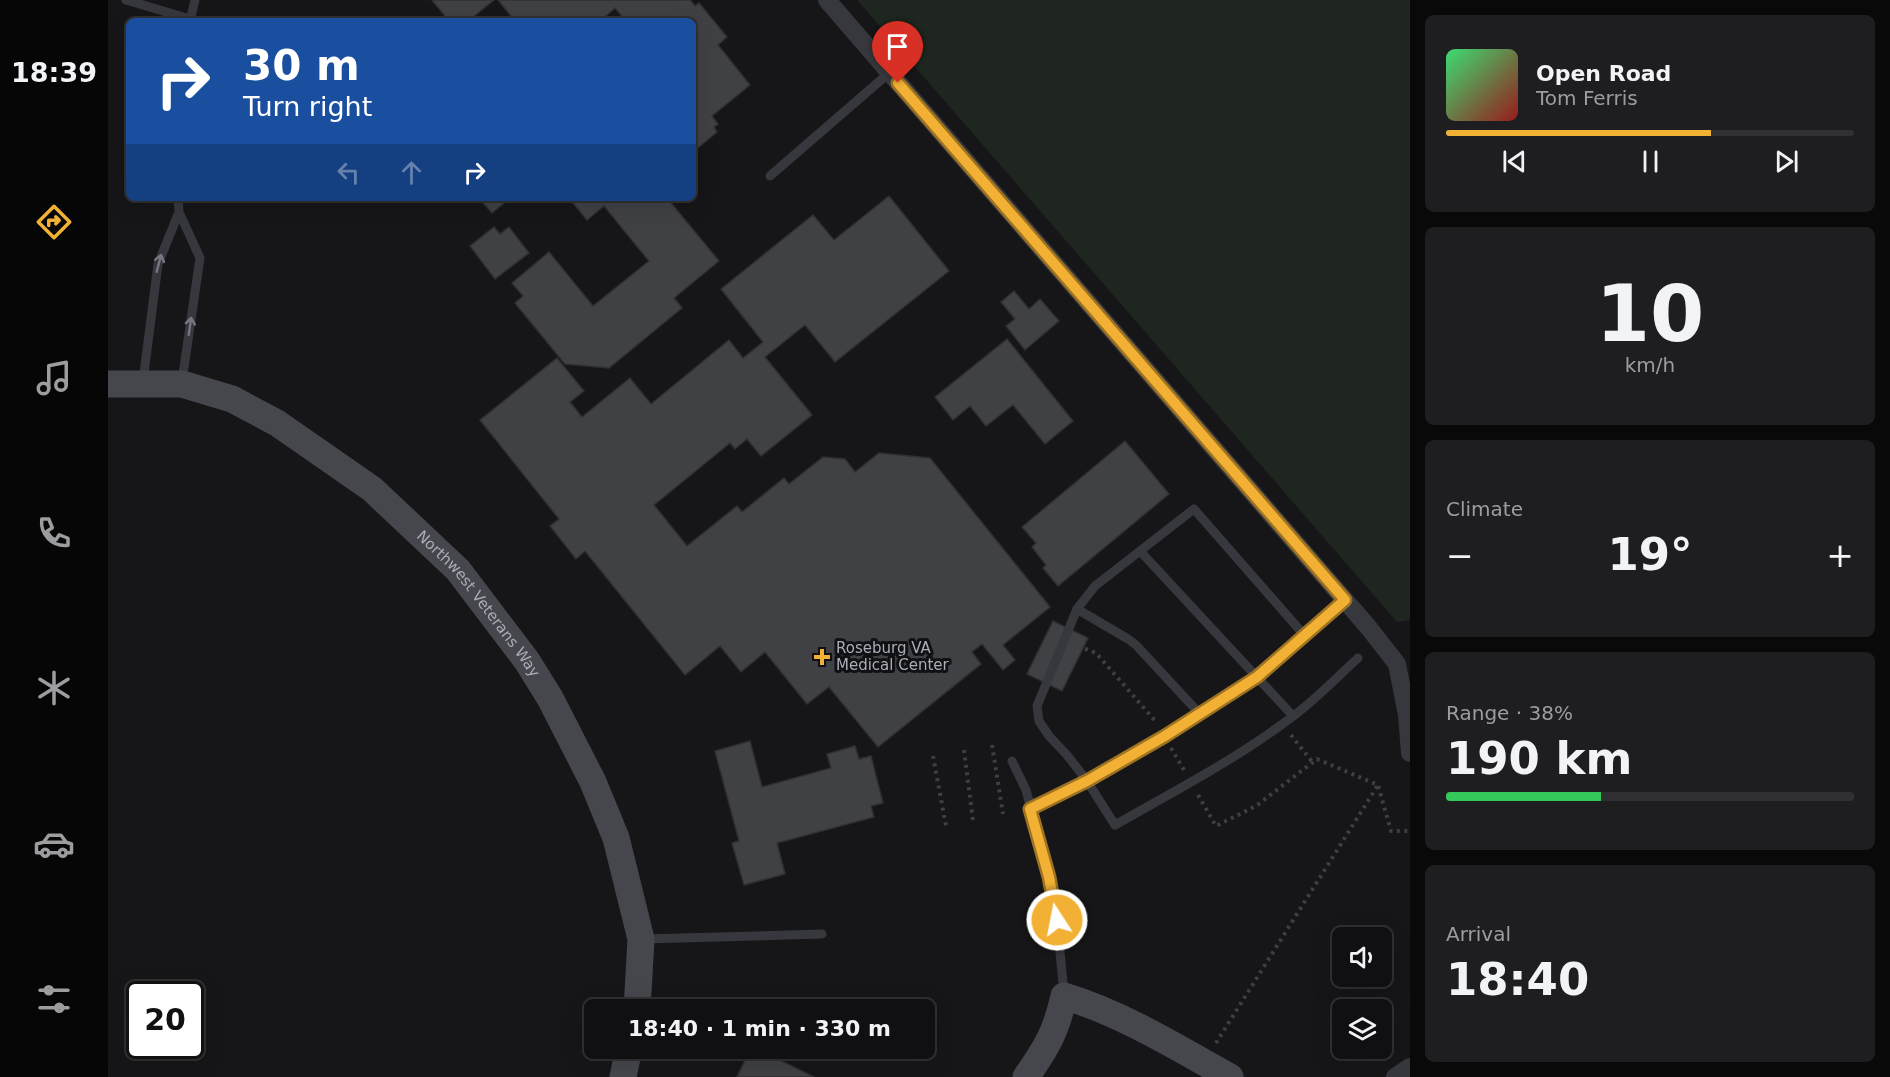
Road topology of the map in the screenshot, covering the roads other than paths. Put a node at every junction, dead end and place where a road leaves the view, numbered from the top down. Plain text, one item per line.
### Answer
1 (126, 0) edge
2 (195, 0) edge
3 (827, 0) edge
4 (184, 18) edge
5 (190, 18) edge
6 (889, 73) junction
7 (770, 176) dead end
8 (178, 201) edge
9 (179, 212) junction
10 (108, 384) edge
11 (143, 384) junction
12 (182, 384) junction
13 (1140, 551) junction
14 (1345, 600) junction
15 (1077, 609) junction
16 (1305, 636) junction
17 (1358, 658) dead end
18 (1257, 677) junction
19 (1198, 713) junction
20 (1293, 716) junction
21 (1410, 753) edge
22 (1012, 761) dead end
23 (1087, 781) junction
24 (1030, 809) junction
25 (822, 934) dead end
26 (641, 939) junction
27 (1064, 996) junction
28 (638, 999) edge
29 (627, 1059) edge
30 (1410, 1067) edge
31 (623, 1077) edge
32 (1026, 1077) edge
33 (1230, 1077) edge
34 (1395, 1077) edge

1 - 4 lane
2 - 5 lane
3 - 6 street
6 - 7 lane
6 - 14 street
8 - 9 lane
11 -> 9 lane
12 -> 9 lane
10 - 11 street, Northwest Veterans Way
11 - 12 street, Northwest Veterans Way
12 - 26 street, Northwest Veterans Way
13 - 15 lane
13 - 16 lane
13 - 18 lane
14 - 16 lane
14 - 21 street
15 - 19 lane
15 - 23 lane
16 - 18 lane
17 - 20 lane
18 - 19 lane
18 - 20 lane
19 - 23 lane
20 - 23 lane
22 - 24 lane
23 - 24 lane
24 - 27 lane
25 - 26 lane
26 - 28 street, Northwest Veterans Way
27 - 32 street
27 - 33 street
29 - 31 street
30 - 34 street

